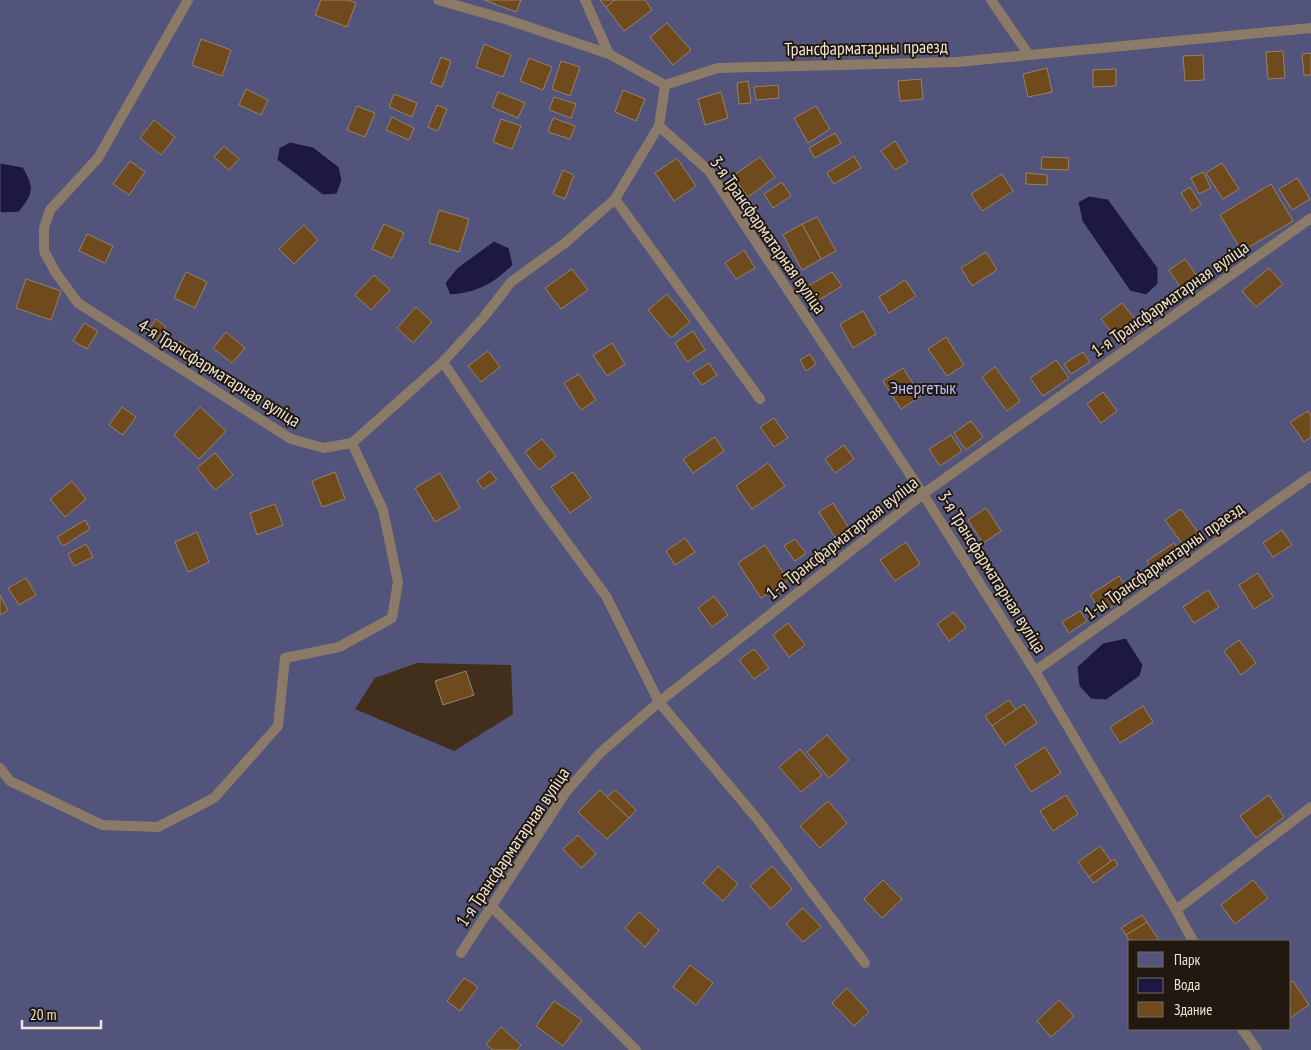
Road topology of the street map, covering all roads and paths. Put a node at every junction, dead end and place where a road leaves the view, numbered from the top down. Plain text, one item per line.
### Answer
1 (188, 0) edge
2 (438, 0) edge
3 (585, 0) edge
4 (991, 0) edge
5 (1311, 28) edge
6 (608, 54) junction
7 (1029, 55) junction
8 (665, 85) junction
9 (659, 126) junction
10 (615, 198) junction
11 (1311, 218) edge
12 (443, 362) junction
13 (760, 399) dead end
14 (352, 443) junction
15 (1311, 476) edge
16 (923, 494) junction
17 (1035, 672) junction
18 (659, 702) junction
19 (0, 768) edge
20 (1311, 807) edge
21 (491, 906) junction
22 (1176, 910) junction
23 (1192, 940) edge
24 (461, 952) dead end
25 (865, 963) dead end
26 (1243, 1030) edge
27 (636, 1050) edge
28 (1256, 1050) edge

1 - 14 lane, 4-я Трансфарматарная вуліца
2 - 6 lane
3 - 6 lane
4 - 7 lane
5 - 7 lane, Трансфарматарны праезд
6 - 8 lane
7 - 8 lane, Трансфарматарны праезд
8 - 9 lane
9 - 10 lane
9 - 16 lane, 3-я Трансфарматарная вуліца
10 - 12 lane
10 - 13 lane
11 - 16 lane, 1-я Трансфарматарная вуліца
12 - 14 lane
12 - 18 lane
14 - 19 lane
15 - 17 lane, 1-ы Трансфарматарны праезд
16 - 17 lane, 3-я Трансфарматарная вуліца
16 - 18 lane, 1-я Трансфарматарная вуліца
17 - 22 lane, 3-я Трансфарматарная вуліца
18 - 21 lane, 1-я Трансфарматарная вуліца
18 - 25 lane
20 - 22 lane
21 - 24 lane, 1-я Трансфарматарная вуліца
21 - 27 lane
22 - 23 lane, 3-я Трансфарматарная вуліца
26 - 28 lane

